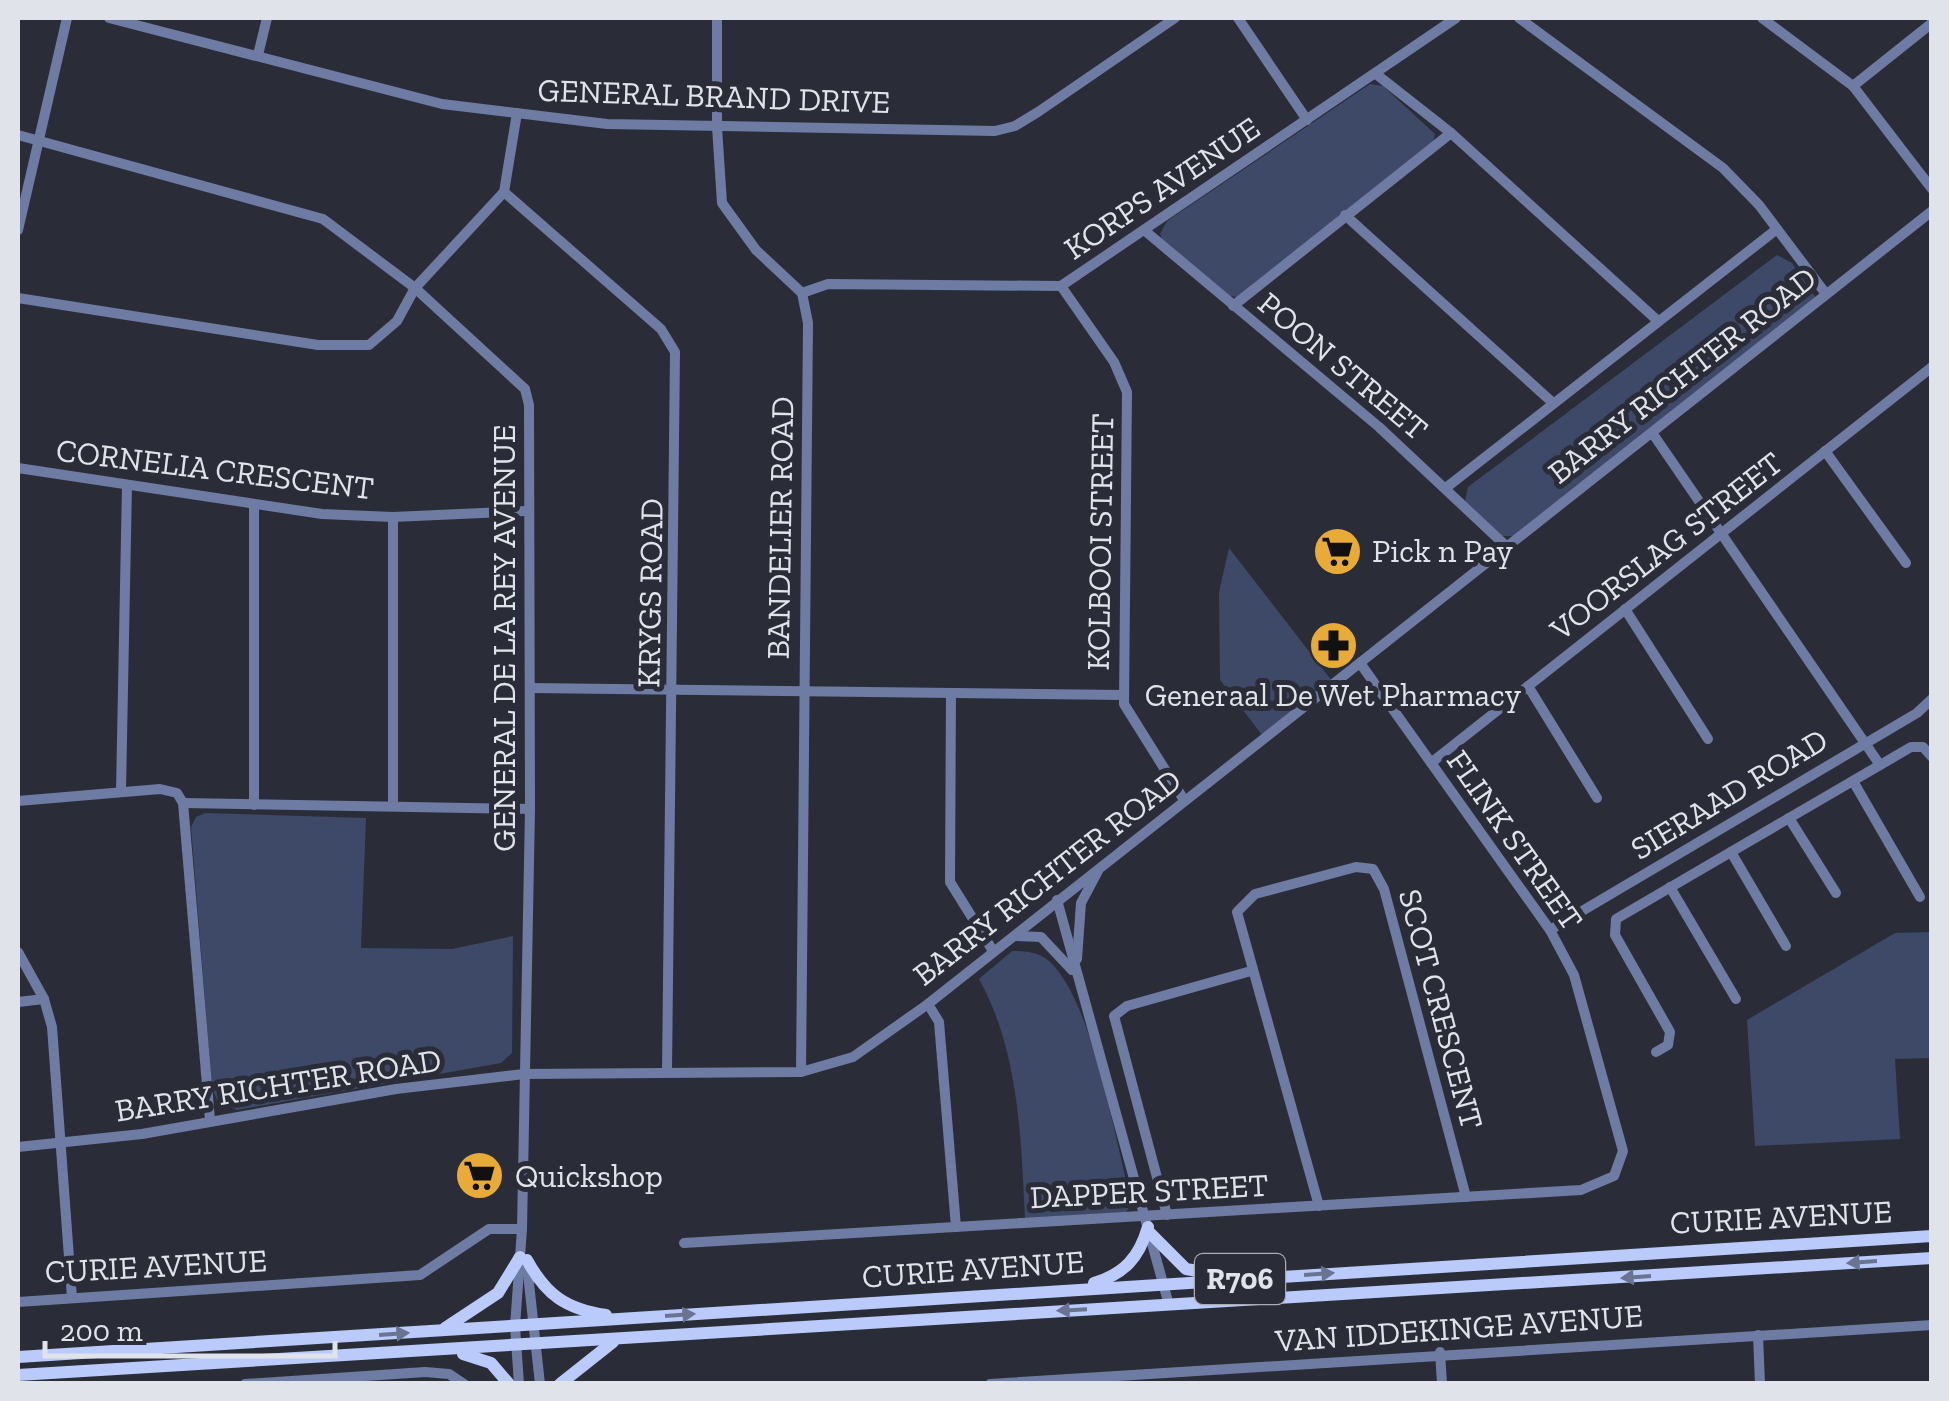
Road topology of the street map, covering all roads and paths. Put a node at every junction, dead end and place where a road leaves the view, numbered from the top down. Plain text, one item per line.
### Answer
1 (67, 18) edge
2 (110, 18) edge
3 (267, 18) edge
4 (717, 18) edge
5 (1175, 18) edge
6 (1238, 18) edge
7 (1456, 18) edge
8 (1518, 18) edge
9 (1762, 18) edge
10 (1932, 23) edge
11 (258, 55) junction
12 (1376, 74) junction
13 (1852, 86) junction
14 (517, 113) junction
15 (1308, 120) junction
16 (716, 127) junction
17 (1451, 133) junction
18 (18, 136) edge
19 (41, 142) junction
20 (1932, 189) edge
21 (504, 192) junction
22 (1932, 211) edge
23 (1345, 216) junction
24 (1778, 229) junction
25 (18, 230) edge
26 (1144, 230) junction
27 (1061, 286) junction
28 (414, 288) junction
29 (802, 293) junction
30 (1826, 294) junction
31 (18, 298) edge
32 (1234, 306) junction
33 (1658, 321) junction
34 (1931, 369) edge
35 (1554, 403) junction
36 (1653, 434) junction
37 (1825, 452) junction
38 (18, 468) edge
39 (128, 485) junction
40 (1447, 487) junction
41 (254, 505) junction
42 (526, 512) junction
43 (392, 517) junction
44 (1722, 533) junction
45 (1506, 546) junction
46 (1906, 563) dead end
47 (1625, 610) junction
48 (1360, 663) junction
49 (1528, 686) junction
50 (530, 688) junction
51 (674, 690) junction
52 (802, 691) junction
53 (951, 693) junction
54 (1122, 694) junction
55 (1932, 699) edge
56 (1708, 739) dead end
57 (1865, 742) junction
58 (1932, 757) edge
59 (1431, 763) junction
60 (1880, 765) junction
61 (1853, 781) junction
62 (121, 792) junction
63 (1597, 798) dead end
64 (18, 800) edge
65 (1184, 800) junction
66 (183, 803) junction
67 (254, 805) junction
68 (393, 806) junction
69 (530, 809) junction
70 (1789, 818) junction
71 (1731, 852) junction
72 (1102, 866) junction
73 (1670, 887) junction
74 (1836, 893) dead end
75 (1920, 897) dead end
76 (1056, 900) junction
77 (1550, 930) junction
78 (1012, 936) junction
79 (1786, 946) dead end
80 (992, 951) junction
81 (18, 952) edge
82 (1251, 970) junction
83 (1077, 974) junction
84 (1083, 994) junction
85 (44, 999) junction
86 (1736, 999) dead end
87 (18, 1002) edge
88 (928, 1004) junction
89 (1656, 1052) dead end
90 (667, 1071) junction
91 (801, 1072) junction
92 (524, 1074) junction
93 (210, 1120) junction
94 (58, 1142) junction
95 (18, 1147) edge
96 (1614, 1176) joint
97 (1466, 1197) junction
98 (1319, 1206) junction
99 (1167, 1215) junction
100 (1147, 1225) junction
101 (956, 1227) junction
102 (522, 1229) junction
103 (1932, 1236) edge
104 (684, 1243) dead end
105 (523, 1258) junction
106 (1932, 1258) edge
107 (1266, 1277) junction
108 (1164, 1284) junction
109 (1052, 1291) junction
110 (72, 1298) junction
111 (18, 1302) edge
112 (1169, 1305) junction
113 (628, 1319) junction
114 (536, 1325) junction
115 (1932, 1325) edge
116 (515, 1326) junction
117 (438, 1332) junction
118 (1758, 1335) junction
119 (620, 1338) junction
120 (538, 1344) junction
121 (516, 1345) junction
122 (442, 1350) junction
123 (1440, 1352) junction
124 (18, 1358) edge
125 (1215, 1368) junction
126 (18, 1376) edge
127 (380, 1380) edge
128 (1079, 1381) edge
129 (245, 1384) edge
130 (464, 1384) edge
131 (509, 1384) edge
132 (519, 1384) edge
133 (540, 1384) edge
134 (560, 1384) edge
135 (990, 1384) edge
136 (1216, 1384) edge
137 (1442, 1384) edge
138 (1760, 1384) edge

1 - 19 street
2 - 11 street, GENERAL BRAND DRIVE
3 - 11 street
4 - 16 street
5 - 16 street, GENERAL BRAND DRIVE
6 - 15 street
7 - 12 street, KORPS AVENUE
8 - 24 street
9 - 13 street
10 - 13 street
11 - 14 street, GENERAL BRAND DRIVE
12 - 15 street, KORPS AVENUE
12 - 17 street
13 - 20 street
14 - 16 street, GENERAL BRAND DRIVE
14 - 21 street
15 - 26 street, KORPS AVENUE
16 - 29 street
17 - 23 street
17 - 33 street
18 - 19 street, GENERAL DE LA REY AVENUE
19 - 25 street
19 - 28 street, GENERAL DE LA REY AVENUE
21 - 28 street
21 - 51 street, KRYGS ROAD
22 - 30 street, BARRY RICHTER ROAD
23 - 32 street
23 - 35 street
24 - 30 street
24 - 33 street
26 - 27 street, KORPS AVENUE
26 - 32 street, POON STREET
27 - 29 street, KORPS AVENUE
27 - 54 street, KOLBOOI STREET
28 - 31 street
28 - 42 street, GENERAL DE LA REY AVENUE
29 - 52 street, BANDELIER ROAD
30 - 36 street, BARRY RICHTER ROAD
32 - 40 street, POON STREET
33 - 35 street
34 - 37 street, VOORSLAG STREET
35 - 40 street
36 - 44 street
36 - 45 street, BARRY RICHTER ROAD
37 - 44 street, VOORSLAG STREET
37 - 46 street
38 - 39 street, CORNELIA CRESCENT
39 - 41 street, CORNELIA CRESCENT
39 - 62 street
40 - 45 street, POON STREET
41 - 43 street, CORNELIA CRESCENT
41 - 67 street
42 - 43 street, CORNELIA CRESCENT
42 - 50 street, GENERAL DE LA REY AVENUE
43 - 68 street
44 - 47 street, VOORSLAG STREET
44 - 57 street
45 - 48 street, BARRY RICHTER ROAD
47 - 49 street, VOORSLAG STREET
47 - 56 street
48 - 59 street, FLINK STREET
48 - 65 street, BARRY RICHTER ROAD
49 - 59 street, VOORSLAG STREET
49 - 63 street
50 - 51 street
50 - 69 street, GENERAL DE LA REY AVENUE
51 - 52 street
51 - 90 street, KRYGS ROAD
52 - 53 street
52 - 91 street, BANDELIER ROAD
53 - 54 street
53 - 80 street
54 - 65 street, KOLBOOI STREET
55 - 57 street, SIERAAD ROAD
57 - 60 street
57 - 77 street, SIERAAD ROAD
58 - 60 street
59 - 77 street, FLINK STREET
60 - 61 street
61 - 70 street
61 - 75 street
62 - 64 street
62 - 66 street
65 - 72 street, BARRY RICHTER ROAD
66 - 67 street
66 - 93 street
67 - 68 street
68 - 69 street
69 - 92 street, GENERAL DE LA REY AVENUE
70 - 71 street
70 - 74 street
71 - 73 street
71 - 79 street
72 - 76 street, BARRY RICHTER ROAD
72 - 83 street
73 - 86 street
73 - 89 street
76 - 78 street, BARRY RICHTER ROAD
76 - 83 street
77 - 96 street, FLINK STREET
78 - 80 street, BARRY RICHTER ROAD
78 - 84 street
80 - 88 street, BARRY RICHTER ROAD
81 - 85 street
82 - 97 street, SCOT CRESCENT
82 - 98 street, SCOT CRESCENT
82 - 99 street
83 - 84 street
84 - 100 street
85 - 87 street
85 - 94 street
88 - 91 street, BARRY RICHTER ROAD
88 - 101 street
90 - 91 street, BARRY RICHTER ROAD
90 - 92 street, BARRY RICHTER ROAD
92 - 93 street, BARRY RICHTER ROAD
92 - 102 street, GENERAL DE LA REY AVENUE
93 - 94 street, BARRY RICHTER ROAD
94 - 95 street, BARRY RICHTER ROAD
94 - 110 street
96 - 97 street, DAPPER STREET
97 - 98 street, DAPPER STREET
98 - 99 street, DAPPER STREET
99 - 100 street, DAPPER STREET
100 - 101 street, DAPPER STREET
100 - 107 main road
100 - 108 street
100 - 109 main road
101 - 104 street, DAPPER STREET
102 - 105 street, GENERAL DE LA REY AVENUE
102 - 110 street, CURIE AVENUE
107 -> 103 main road, CURIE AVENUE / R706
105 - 113 main road
105 - 114 street, GENERAL DE LA REY AVENUE
105 - 116 street, GENERAL DE LA REY AVENUE
105 - 117 main road
106 -> 112 main road, CURIE AVENUE / R706
107 - 108 main road, CURIE AVENUE / R706
108 - 109 main road, CURIE AVENUE / R706
108 - 112 street
113 -> 109 main road, CURIE AVENUE / R706
110 - 111 street, CURIE AVENUE
112 -> 119 main road, CURIE AVENUE / R706
113 - 114 main road, CURIE AVENUE / R706
114 - 116 main road, CURIE AVENUE / R706
114 - 120 street, GENERAL DE LA REY AVENUE
115 - 118 street, VAN IDDEKINGE AVENUE
116 - 117 main road, CURIE AVENUE / R706
116 - 121 street, GENERAL DE LA REY AVENUE
124 -> 117 main road, CURIE AVENUE / R706
118 - 123 street, VAN IDDEKINGE AVENUE
118 - 138 street
119 - 120 main road, CURIE AVENUE / R706
119 - 134 main road
120 - 121 main road, CURIE AVENUE / R706
120 - 133 street, GENERAL DE LA REY AVENUE
121 - 122 main road, CURIE AVENUE / R706
121 - 132 street, GENERAL DE LA REY AVENUE
122 - 126 main road, CURIE AVENUE / R706
122 - 131 main road
123 - 125 street, VAN IDDEKINGE AVENUE
123 - 137 street
125 - 128 street, VAN IDDEKINGE AVENUE
125 - 136 street
127 - 129 street
127 - 130 street
128 - 135 street, VAN IDDEKINGE AVENUE

